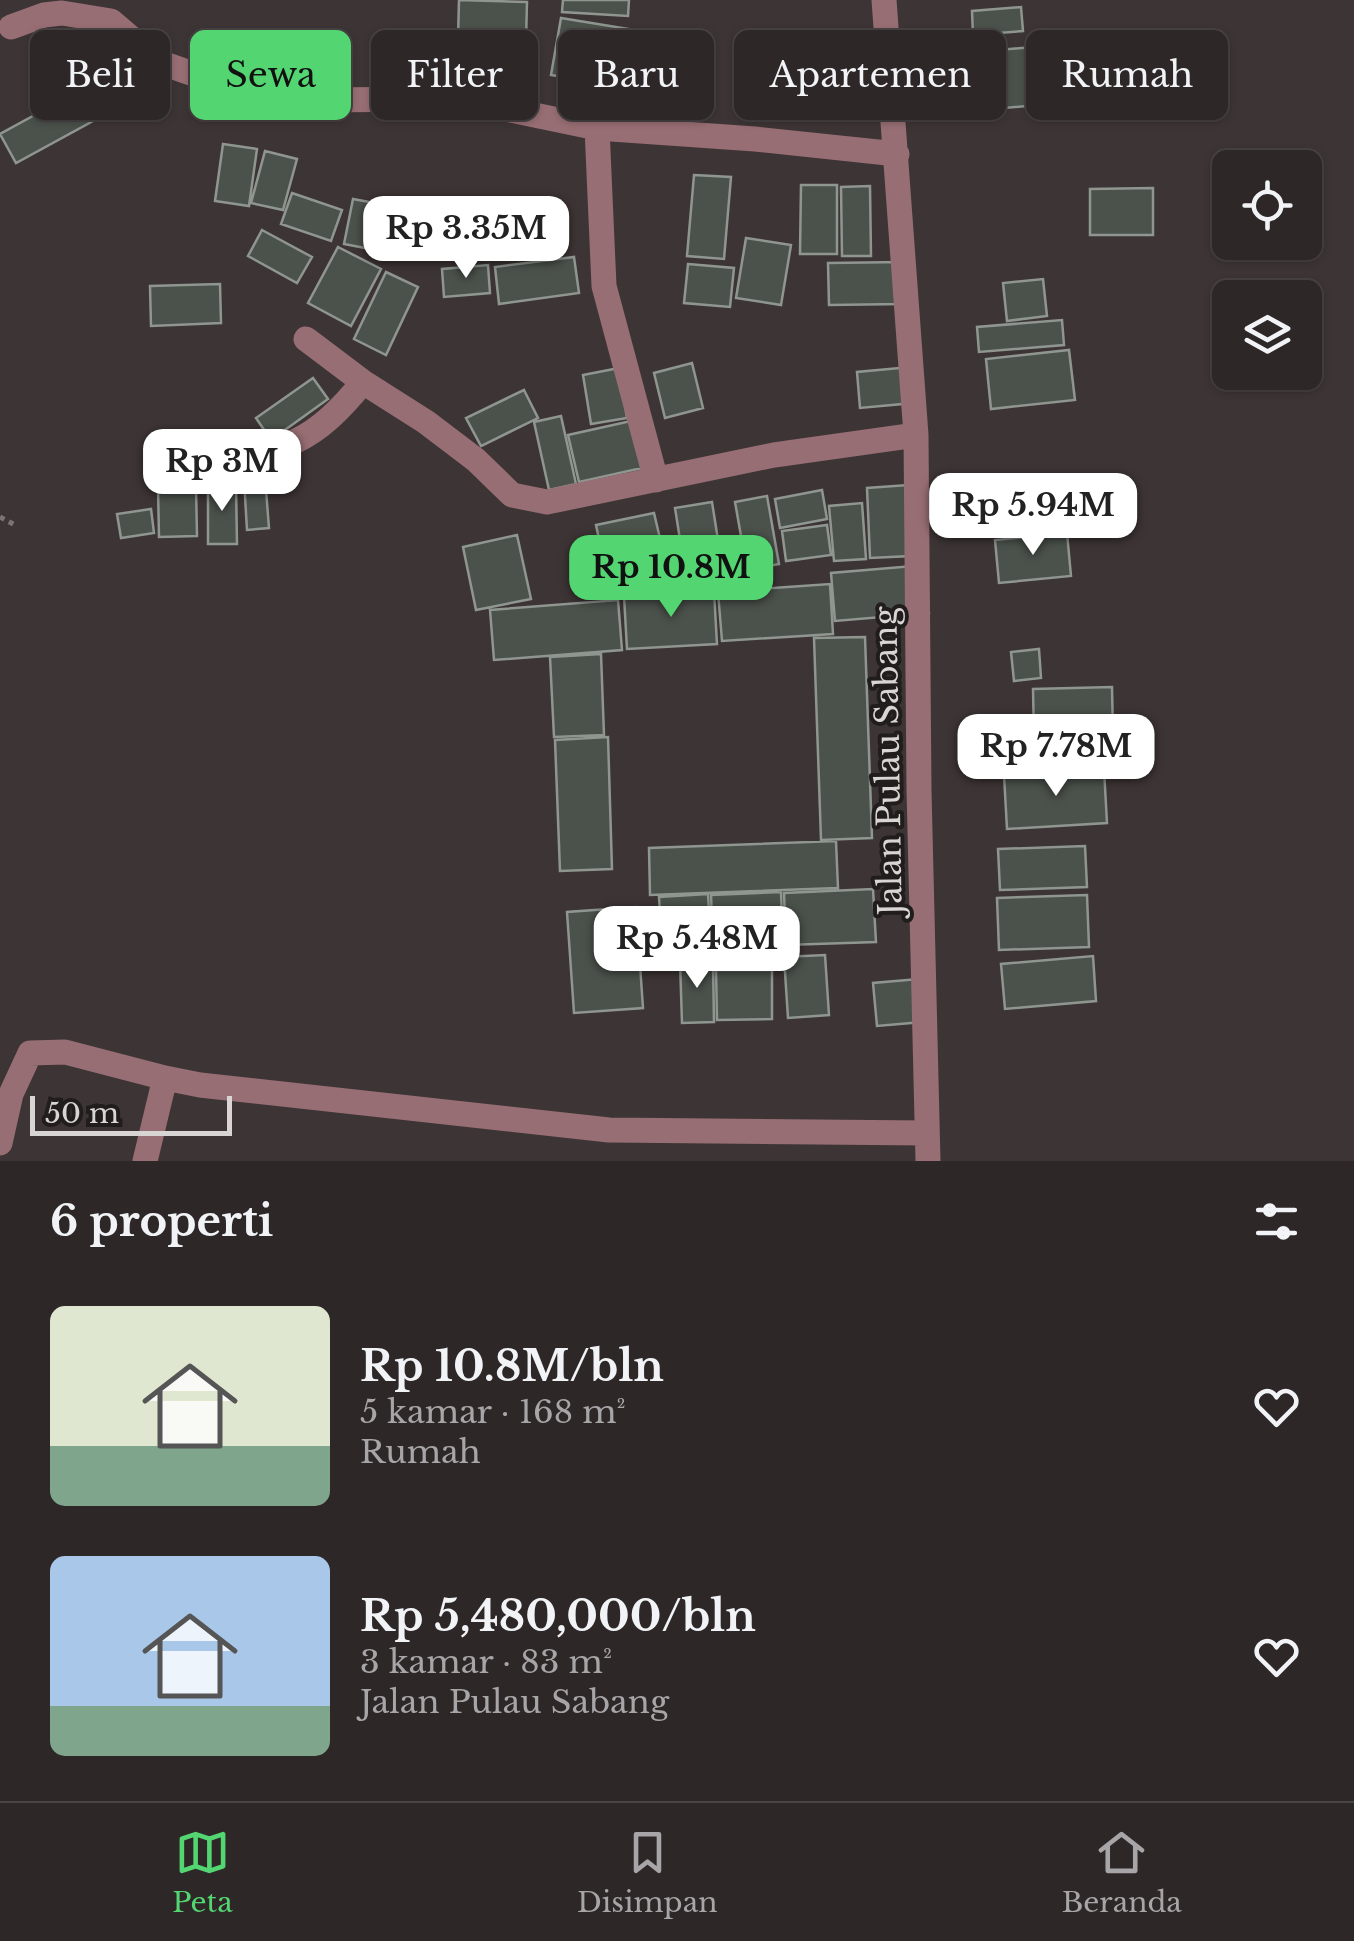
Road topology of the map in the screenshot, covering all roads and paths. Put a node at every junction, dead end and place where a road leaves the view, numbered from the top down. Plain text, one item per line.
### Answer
1 (884, 0) edge
2 (11, 27) dead end
3 (598, 128) junction
4 (897, 154) junction
5 (306, 339) dead end
6 (363, 382) junction
7 (916, 435) junction
8 (210, 456) dead end
9 (656, 480) junction
10 (0, 518) edge
11 (17, 526) dead end
12 (165, 1078) junction
13 (927, 1133) junction
14 (0, 1142) edge
15 (145, 1161) edge
16 (928, 1161) edge

1 - 4 street, Jalan Pulau Sabang
2 - 3 street
3 - 4 street
3 - 9 street
4 - 7 street, Jalan Pulau Sabang
5 - 6 street
6 - 8 street
6 - 9 street
7 - 9 street
7 - 13 street, Jalan Pulau Sabang
10 - 11 path
12 - 13 street
12 - 14 street
12 - 15 street
13 - 16 street, Jalan Pulau Sabang

